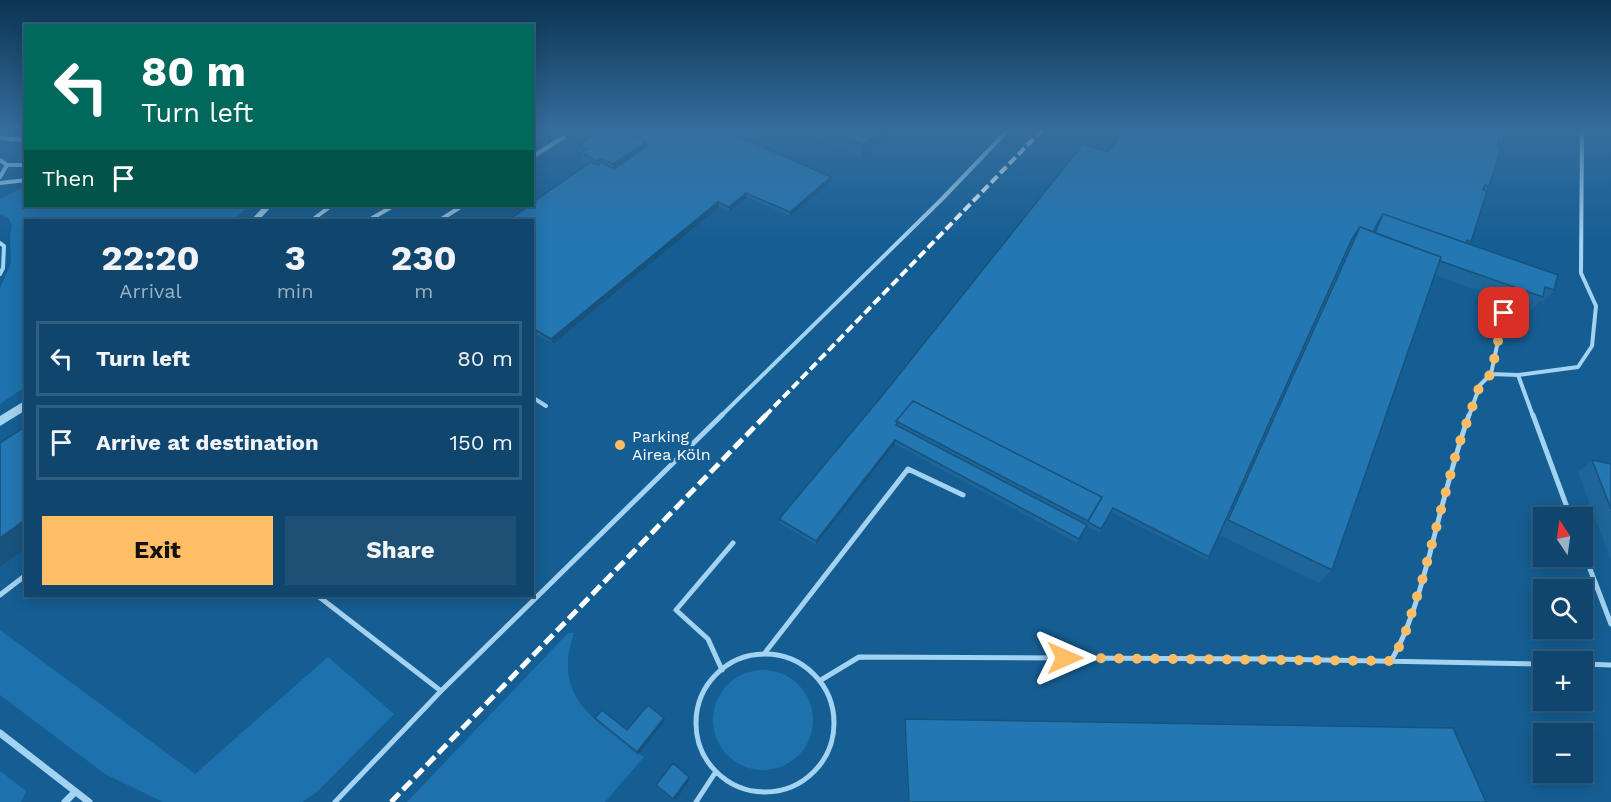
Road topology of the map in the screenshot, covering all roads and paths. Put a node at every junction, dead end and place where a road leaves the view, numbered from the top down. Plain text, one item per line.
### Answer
1 (972, 166) edge
2 (1582, 166) edge
3 (24, 180) edge
4 (0, 183) edge
5 (267, 207) edge
6 (330, 207) edge
7 (391, 207) edge
8 (460, 207) edge
9 (256, 219) edge
10 (313, 219) edge
11 (371, 219) edge
12 (442, 219) edge
13 (0, 243) edge
14 (0, 274) edge
15 (1504, 313) dead end
16 (1491, 374) junction
17 (1518, 375) junction
18 (534, 398) edge
19 (24, 405) edge
20 (546, 406) dead end
21 (0, 422) edge
22 (963, 495) dead end
23 (1567, 507) edge
24 (733, 543) dead end
25 (1589, 567) edge
26 (24, 577) edge
27 (0, 595) edge
28 (319, 597) edge
29 (1611, 624) edge
30 (764, 654) junction
31 (1391, 661) junction
32 (1533, 664) edge
33 (1593, 664) edge
34 (1611, 665) edge
35 (722, 670) junction
36 (821, 680) junction
37 (441, 692) junction
38 (0, 733) edge
39 (715, 773) junction
40 (75, 792) junction
41 (64, 802) edge
42 (89, 802) edge
43 (334, 802) edge
44 (696, 802) edge

1 - 37 lane
2 - 17 lane
3 - 4 lane
5 - 9 street
6 - 10 lane
7 - 11 lane
8 - 12 lane
13 - 14 lane
15 - 16 lane
16 - 17 lane
16 - 31 lane
17 - 23 lane
18 - 20 lane
19 - 21 street
22 - 30 lane
24 - 35 lane
25 - 29 lane
26 - 27 lane
28 - 37 lane
30 - 35 lane
30 - 36 lane
31 - 32 lane
31 - 36 lane
33 - 34 lane
35 - 39 lane
36 - 39 lane
37 - 43 lane
38 - 40 street
39 - 44 lane
40 - 41 street
40 - 42 street

